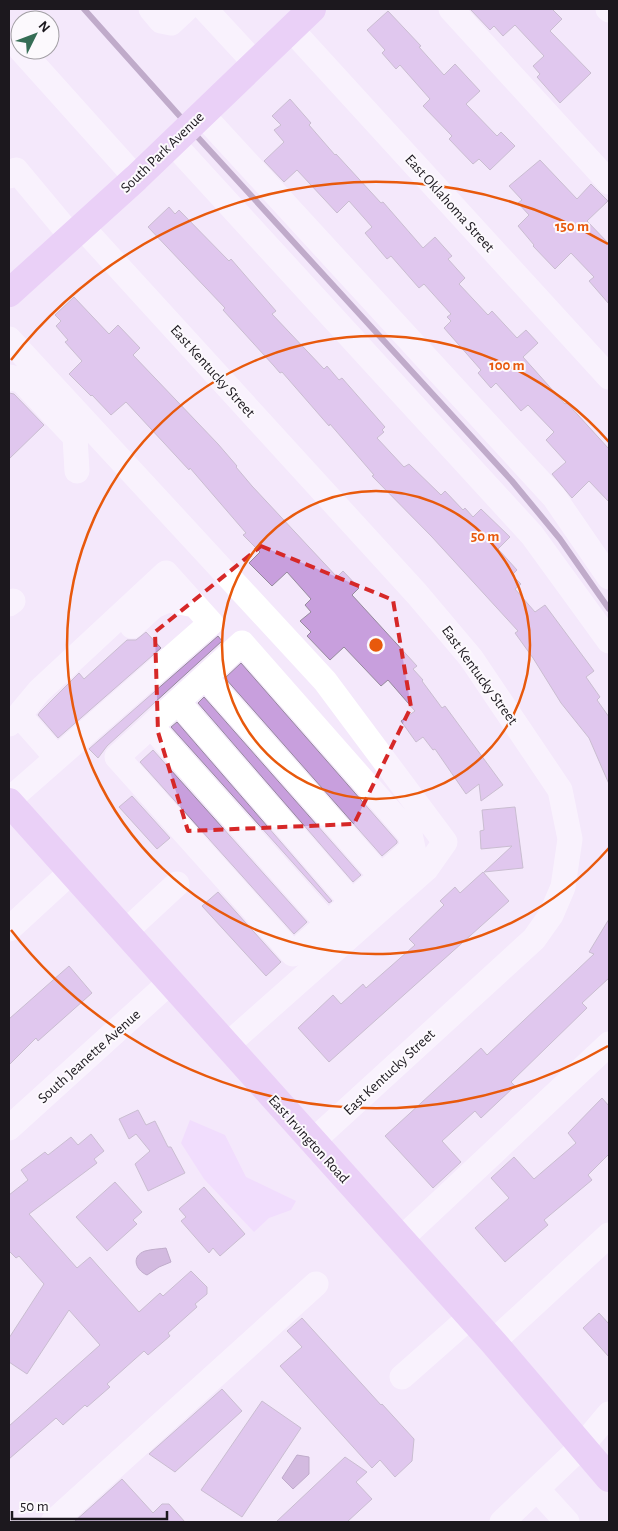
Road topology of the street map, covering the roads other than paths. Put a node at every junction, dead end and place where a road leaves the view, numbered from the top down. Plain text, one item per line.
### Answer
1 (150, 9) edge
2 (186, 9) edge
3 (205, 9) edge
4 (312, 9) edge
5 (451, 9) edge
6 (291, 29) junction
7 (31, 60) edge
8 (255, 63) junction
9 (202, 114) junction
10 (176, 139) junction
11 (9, 176) edge
12 (136, 178) junction
13 (609, 182) edge
14 (77, 232) junction
15 (9, 293) edge
16 (9, 340) edge
17 (609, 377) edge
18 (9, 378) edge
19 (77, 471) dead end
20 (609, 577) edge
21 (609, 641) edge
22 (205, 677) junction
23 (178, 702) junction
24 (14, 719) edge
25 (151, 726) junction
26 (57, 758) junction
27 (9, 801) edge
28 (71, 872) junction
29 (381, 876) junction
30 (177, 884) dead end
31 (352, 902) junction
32 (13, 917) edge
33 (328, 924) junction
34 (125, 932) junction
35 (170, 983) junction
36 (609, 1044) edge
37 (226, 1046) junction
38 (9, 1128) edge
39 (312, 1142) junction
40 (609, 1235) edge
41 (400, 1240) junction
42 (316, 1284) dead end
43 (470, 1317) junction
44 (492, 1342) junction
45 (402, 1377) dead end
46 (609, 1414) edge
47 (582, 1446) junction
48 (609, 1478) edge
49 (537, 1490) junction
50 (53, 1522) edge
51 (502, 1522) edge
52 (567, 1522) edge

1 - 2 street
3 - 8 street
4 - 6 main road, South Park Avenue
5 - 13 street
6 - 8 main road, South Park Avenue
6 - 17 street, East Oklahoma Street
7 - 12 street
8 - 9 main road, South Park Avenue
9 - 10 main road, South Park Avenue
9 - 20 street
10 - 12 main road, South Park Avenue
10 - 21 street
11 - 14 street, East Kentucky Street
12 - 14 main road, South Park Avenue
14 - 15 main road, South Park Avenue
14 - 39 street, East Kentucky Street
16 - 37 street
18 - 19 street
22 - 23 street
22 - 29 street
22 - 29 street
23 - 25 street
23 - 31 street
24 - 26 street
24 - 26 street
25 - 33 street
25 - 33 street
26 - 27 street
27 - 28 main road, East Irvington Road
28 - 32 street
28 - 34 main road, East Irvington Road
29 - 31 street
30 - 34 street
31 - 33 street
34 - 35 main road, East Irvington Road
35 - 37 main road, East Irvington Road
35 - 38 street, South Jeanette Avenue
36 - 41 street
37 - 39 main road, East Irvington Road
39 - 41 main road, East Irvington Road
40 - 44 street
41 - 43 main road, East Irvington Road
42 - 50 street
43 - 44 main road, East Irvington Road
43 - 45 street
44 - 47 main road, East Irvington Road
46 - 47 street
47 - 48 main road, East Irvington Road
47 - 49 street
49 - 51 street
49 - 52 street

